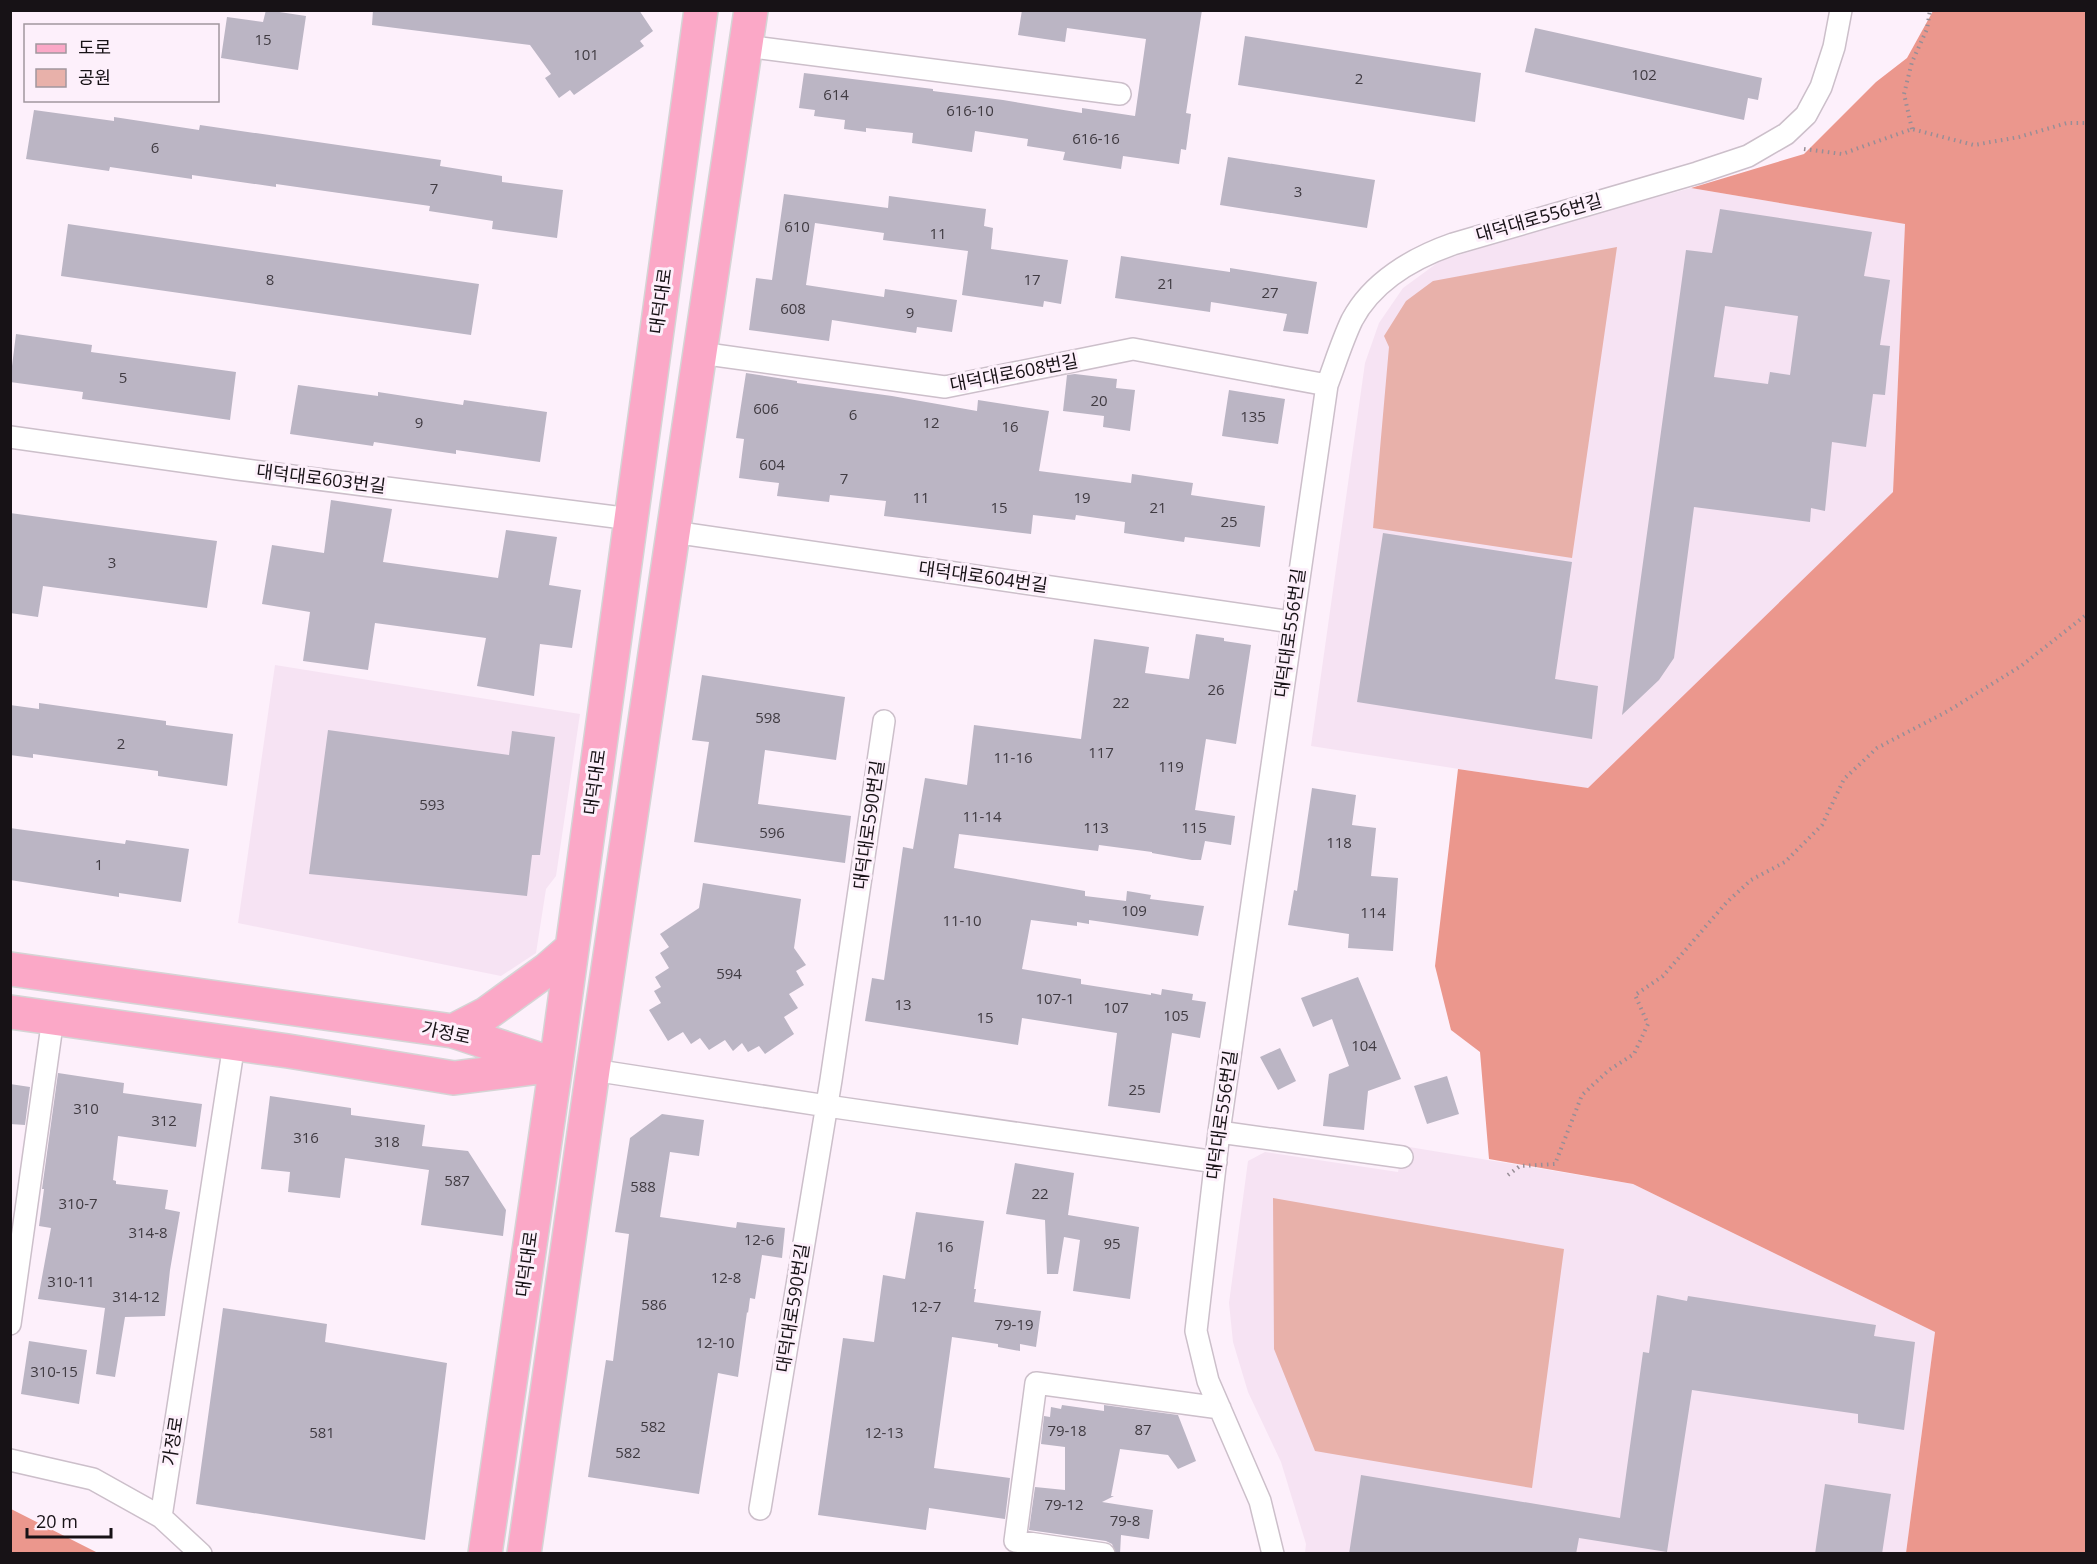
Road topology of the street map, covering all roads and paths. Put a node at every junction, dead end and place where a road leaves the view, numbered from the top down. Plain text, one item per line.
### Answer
1 (701, 10) edge
2 (751, 10) edge
3 (1841, 10) edge
4 (1930, 10) edge
5 (746, 46) junction
6 (1120, 94) dead end
7 (2086, 123) edge
8 (1912, 129) junction
9 (1762, 148) junction
10 (700, 353) junction
11 (1327, 385) junction
12 (10, 437) edge
13 (631, 519) junction
14 (673, 532) junction
15 (2086, 615) edge
16 (1292, 622) junction
17 (884, 721) dead end
18 (572, 948) junction
19 (10, 969) edge
20 (10, 1012) edge
21 (53, 1018) junction
22 (453, 1031) junction
23 (234, 1044) junction
24 (556, 1065) junction
25 (593, 1070) junction
26 (827, 1106) junction
27 (1219, 1132) junction
28 (1402, 1157) dead end
29 (1216, 1162) junction
30 (1508, 1175) dead end
31 (10, 1324) edge
32 (1220, 1408) junction
33 (10, 1460) edge
34 (760, 1509) dead end
35 (161, 1517) junction
36 (201, 1554) edge
37 (486, 1554) edge
38 (524, 1554) edge
39 (1104, 1554) edge
40 (1273, 1554) edge

1 - 13 main road, 대덕대로
2 - 5 main road
3 - 9 street, 대덕대로556번길
4 - 8 path
5 - 6 street
5 - 10 main road
7 - 8 path
8 - 9 path
9 - 11 street, 대덕대로556번길
10 - 11 street, 대덕대로608번길
10 - 14 main road
11 - 16 street, 대덕대로556번길
12 - 13 street, 대덕대로603번길
13 - 18 main road, 대덕대로
14 - 16 street, 대덕대로604번길
14 - 25 main road
15 - 30 path
16 - 27 street, 대덕대로556번길
17 - 26 street, 대덕대로590번길
18 - 22 main road
18 - 24 main road, 대덕대로
19 - 22 main road, 가정로
20 - 21 main road
21 - 23 main road
21 - 31 street
22 - 24 main road, 가정로
23 - 24 main road
23 - 35 street, 가정로
24 - 37 main road, 대덕대로
25 - 26 street
25 - 38 main road
26 - 29 street
26 - 34 street, 대덕대로590번길
27 - 28 street
27 - 29 street, 대덕대로556번길
29 - 32 street, 대덕대로556번길
32 - 39 street
32 - 40 street, 대덕대로556번길
33 - 35 street
35 - 36 street

